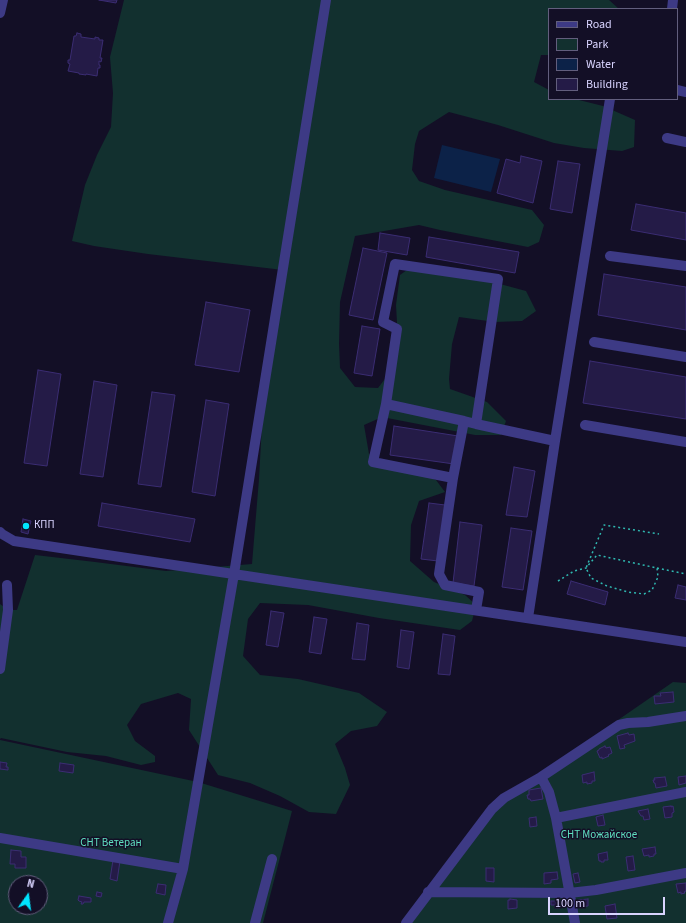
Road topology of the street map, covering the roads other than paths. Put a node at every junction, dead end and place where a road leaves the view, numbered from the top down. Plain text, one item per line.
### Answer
1 (3, 0) edge
2 (326, 0) edge
3 (0, 13) edge
4 (610, 100) edge
5 (666, 138) dead end
6 (686, 142) edge
7 (610, 256) dead end
8 (686, 266) edge
9 (594, 342) dead end
10 (686, 357) edge
11 (386, 404) junction
12 (464, 421) junction
13 (476, 424) junction
14 (585, 425) dead end
15 (555, 441) junction
16 (686, 442) edge
17 (453, 478) junction
18 (0, 532) edge
19 (234, 574) junction
20 (7, 585) dead end
21 (476, 610) junction
22 (528, 618) junction
23 (686, 640) edge
24 (0, 669) edge
25 (686, 716) edge
26 (541, 777) junction
27 (686, 792) edge
28 (556, 818) junction
29 (0, 838) edge
30 (272, 859) dead end
31 (183, 869) junction
32 (686, 873) edge
33 (428, 892) junction
34 (569, 893) junction
35 (168, 923) edge
36 (255, 923) edge
37 (406, 923) edge
38 (575, 923) edge

1 - 3 street
2 - 19 street
4 - 15 street
5 - 6 street
7 - 8 street
9 - 10 street
11 - 12 street
11 - 13 street
11 - 17 street
12 - 13 street
12 - 17 street
13 - 15 street
14 - 16 street
15 - 22 street
17 - 21 street
18 - 19 street
19 - 21 street
19 - 31 street
20 - 24 street
21 - 22 street
22 - 23 street
25 - 26 street
26 - 28 street
26 - 33 street
27 - 28 street
28 - 34 street
29 - 31 street
30 - 36 street
31 - 35 street
32 - 34 street
33 - 34 street
33 - 37 street
34 - 38 street

